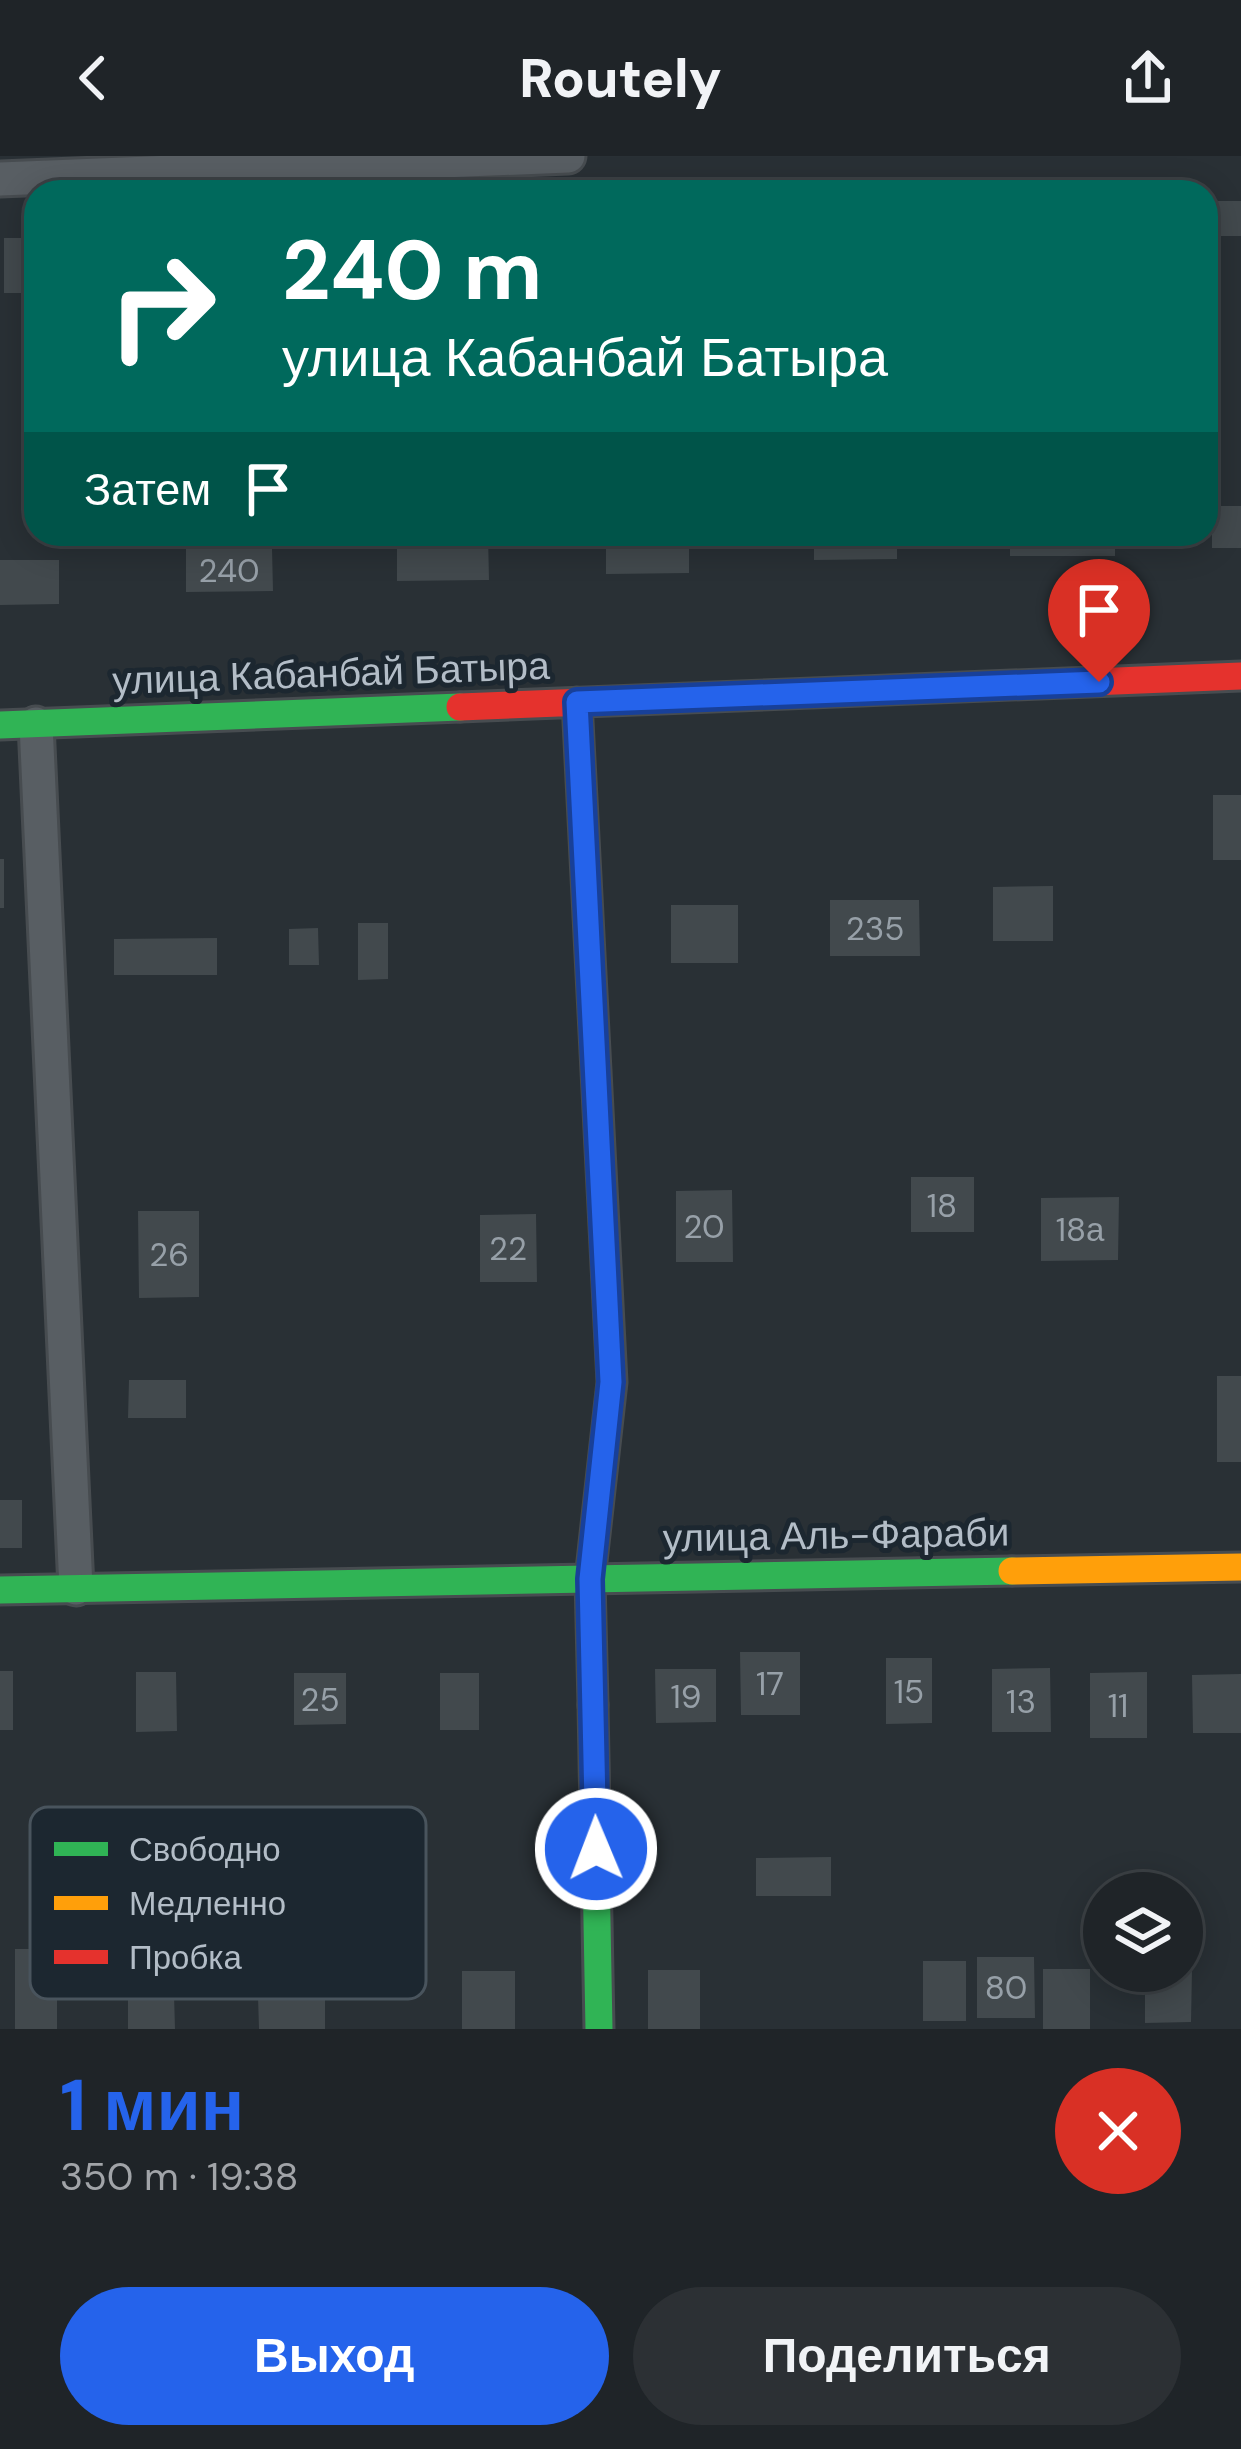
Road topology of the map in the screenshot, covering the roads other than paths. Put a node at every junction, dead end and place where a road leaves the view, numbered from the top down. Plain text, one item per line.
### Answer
1 (568, 156) edge
2 (0, 179) edge
3 (1241, 676) edge
4 (577, 702) junction
5 (36, 724) junction
6 (0, 725) edge
7 (1241, 1567) edge
8 (590, 1579) junction
9 (76, 1588) junction
10 (0, 1590) edge
11 (599, 2029) edge

1 - 2 street
3 - 4 street, улица Кабанбай Батыра
4 - 5 street, улица Кабанбай Батыра
4 - 8 street
5 - 6 street, улица Кабанбай Батыра
5 - 9 street
7 - 8 street, улица Аль-Фараби
8 - 9 street, улица Аль-Фараби
8 - 11 street
9 - 10 street, улица Аль-Фараби

